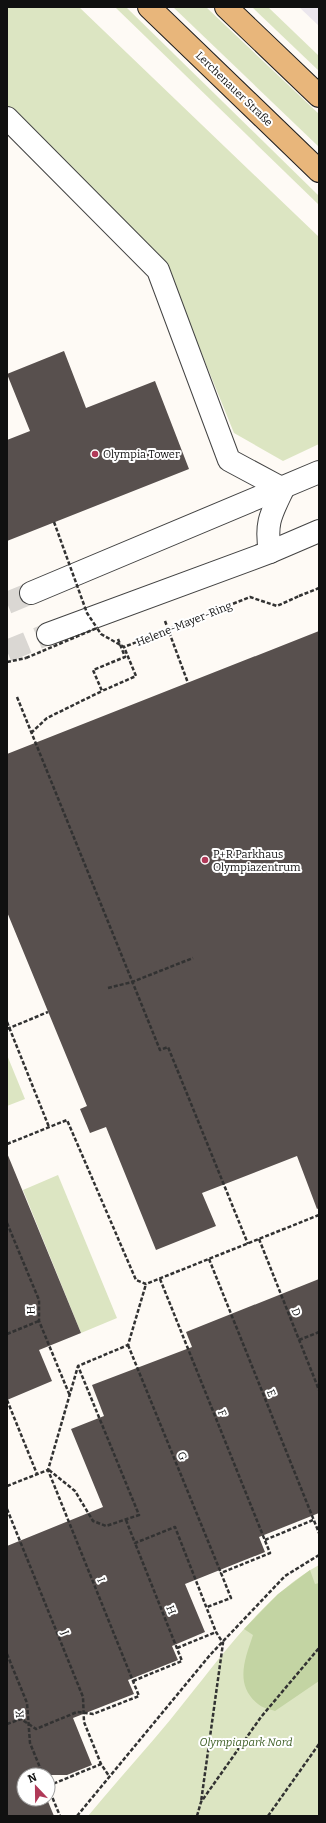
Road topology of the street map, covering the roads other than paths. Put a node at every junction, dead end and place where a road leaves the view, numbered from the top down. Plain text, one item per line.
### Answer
1 (149, 7) edge
2 (226, 7) edge
3 (319, 96) edge
4 (7, 118) edge
5 (319, 171) edge
6 (319, 472) edge
7 (283, 489) junction
8 (319, 531) edge
9 (270, 552) junction
10 (31, 593) tunnel mouth
11 (48, 634) tunnel mouth

1 - 5 main road, Lerchenauer Straße
2 - 3 main road
4 - 7 street
6 - 7 street
7 - 9 street
7 - 10 street
8 - 9 street
9 - 11 street

